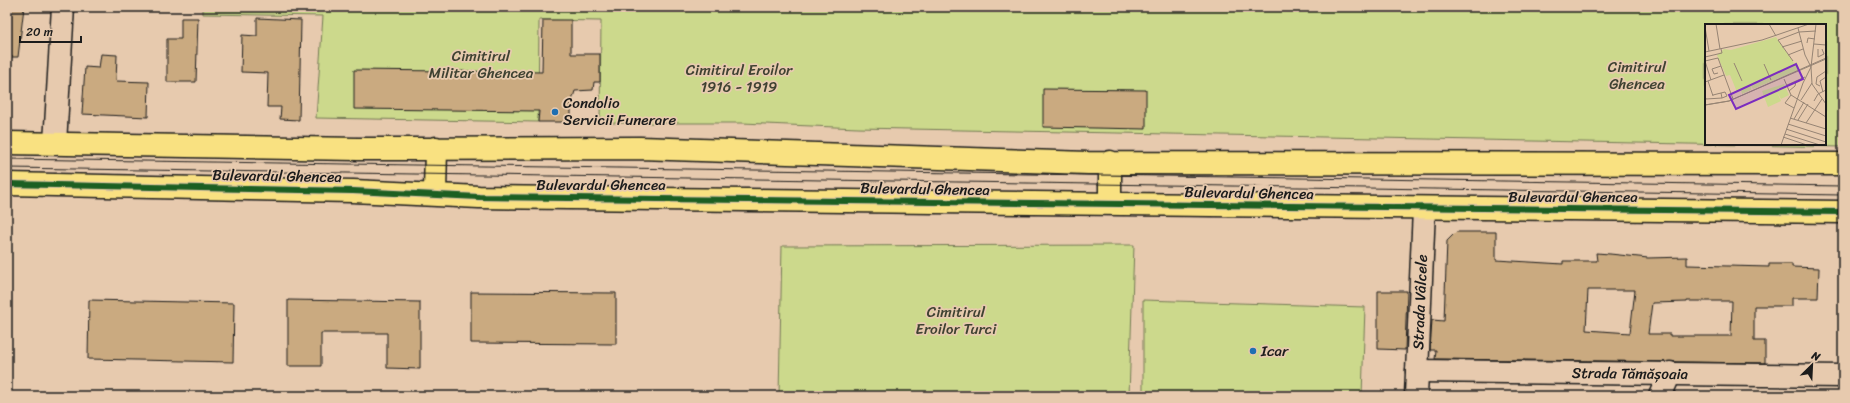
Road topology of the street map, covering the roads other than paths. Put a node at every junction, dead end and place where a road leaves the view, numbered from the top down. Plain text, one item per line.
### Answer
1 (63, 7) edge
2 (7, 143) edge
3 (55, 143) junction
4 (436, 148) junction
5 (1110, 162) junction
6 (1843, 164) edge
7 (7, 184) edge
8 (435, 194) junction
9 (1110, 204) junction
10 (1424, 209) junction
11 (1843, 212) edge
12 (1417, 371) junction
13 (1670, 373) junction
14 (1843, 376) edge
15 (1416, 396) edge
16 (1660, 396) edge

1 - 3 street
2 - 3 main road, Bulevardul Ghencea
3 - 4 main road, Bulevardul Ghencea
4 - 5 main road, Bulevardul Ghencea
4 - 8 main road
5 - 6 main road, Bulevardul Ghencea
5 - 9 main road
7 - 8 main road, Bulevardul Ghencea
8 - 9 main road, Bulevardul Ghencea
9 - 10 main road, Bulevardul Ghencea
10 - 11 main road, Bulevardul Ghencea
10 - 12 street, Strada Vâlcele
12 - 13 street, Strada Tămășoaia
12 - 15 street, Strada Vâlcele
13 - 14 street, Strada Tămășoaia
13 - 16 street

